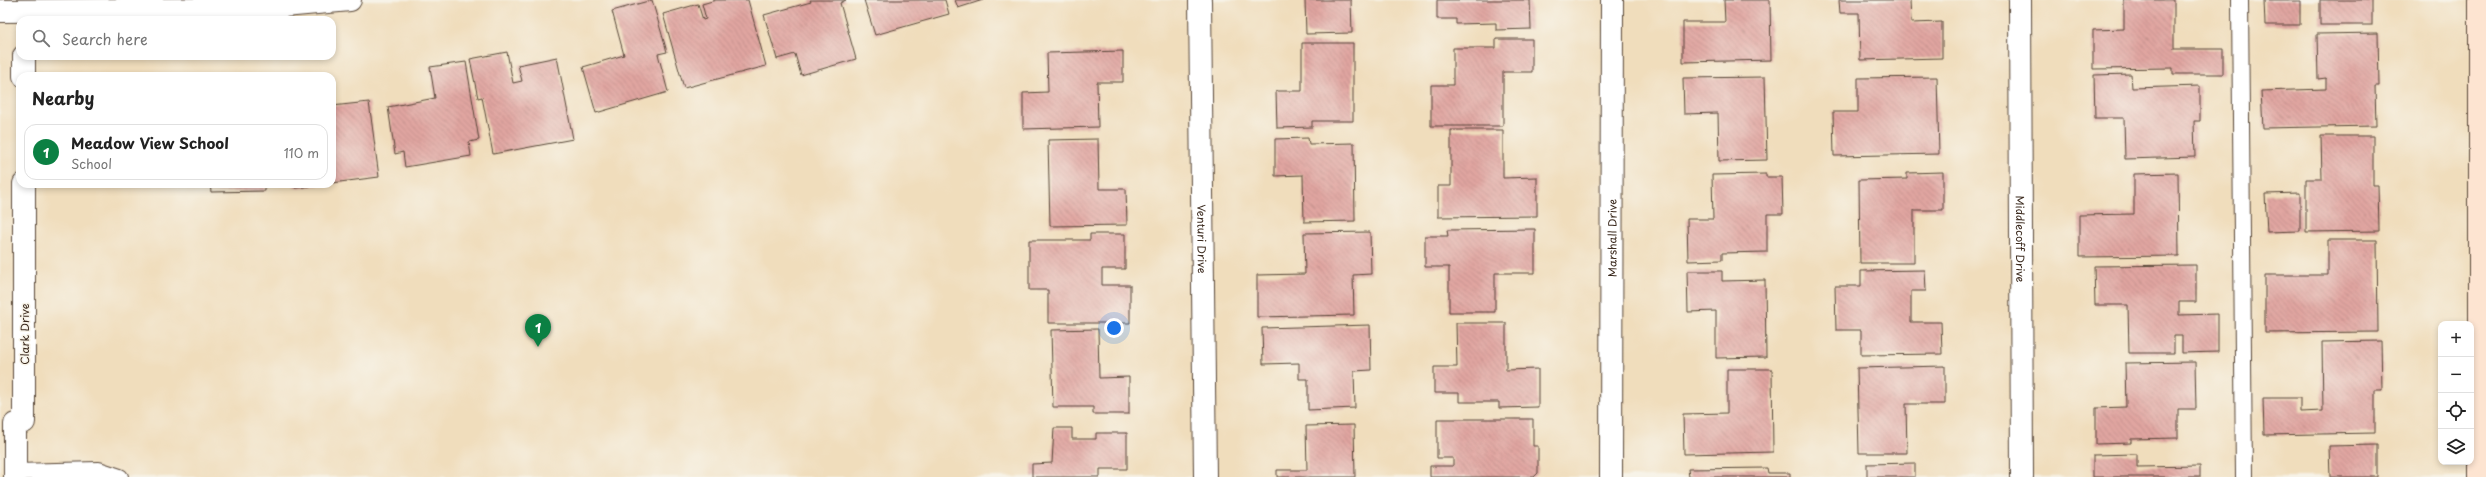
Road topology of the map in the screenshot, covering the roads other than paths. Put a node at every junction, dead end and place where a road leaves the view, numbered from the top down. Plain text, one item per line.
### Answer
1 (350, 0) edge
2 (1200, 0) edge
3 (1612, 0) edge
4 (2020, 0) edge
5 (2240, 0) edge
6 (2480, 0) edge
7 (0, 11) edge
8 (24, 15) edge
9 (24, 60) edge
10 (24, 72) edge
11 (24, 188) edge
12 (7, 424) edge
13 (15, 475) edge
14 (120, 477) edge
15 (1205, 477) edge
16 (1611, 477) edge
17 (2022, 477) edge
18 (2244, 477) edge
19 (2480, 477) edge

1 - 8 street
2 - 15 street, Venturi Drive
3 - 16 street, Marshall Drive
4 - 17 street, Middlecoff Drive
5 - 18 lane
6 - 19 main road
7 - 8 street
9 - 10 street
11 - 12 street, Clark Drive
12 - 13 street, Clark Drive
13 - 14 lane

